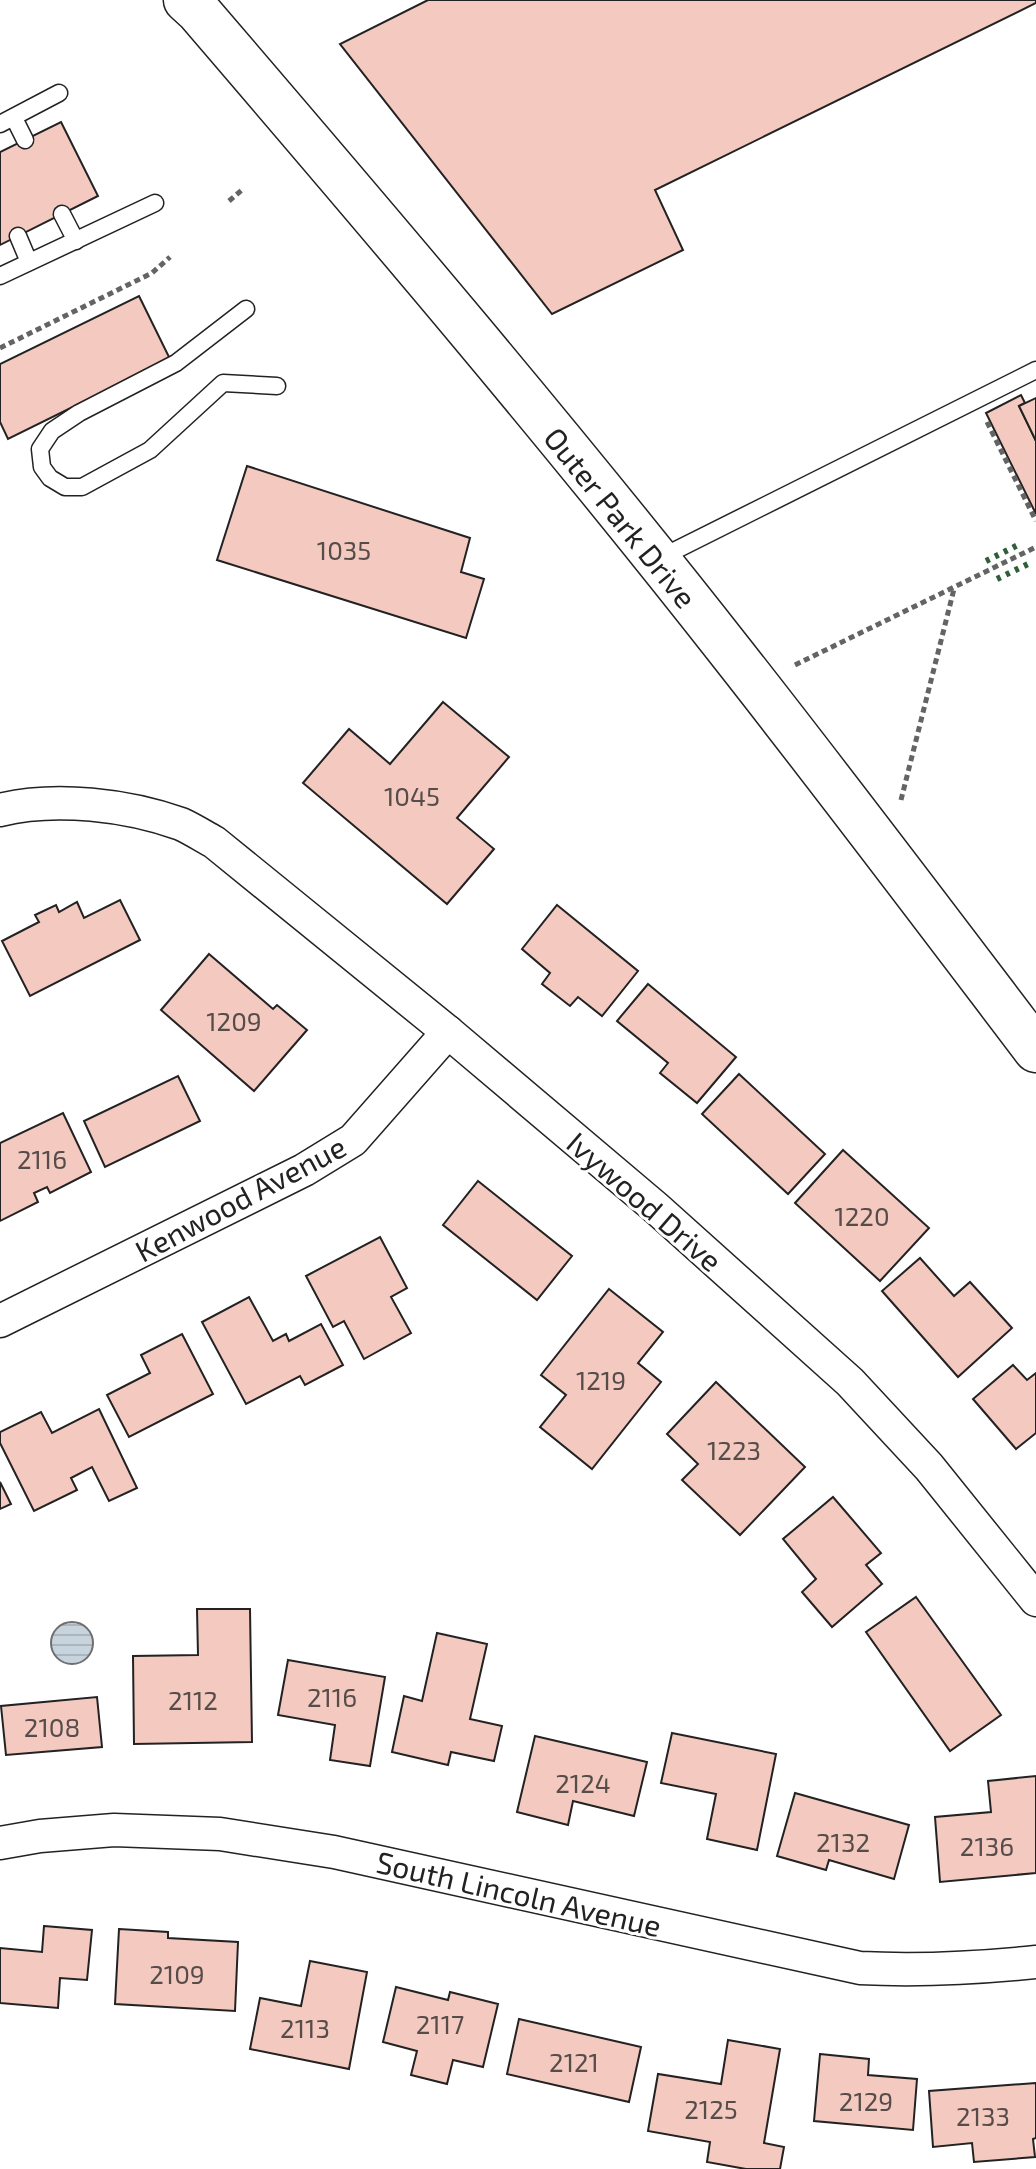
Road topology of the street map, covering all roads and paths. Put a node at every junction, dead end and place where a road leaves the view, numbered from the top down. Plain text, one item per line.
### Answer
1 (186, 0) edge
2 (59, 93) dead end
3 (7, 121) edge
4 (25, 140) dead end
5 (243, 189) dead end
6 (229, 201) dead end
7 (155, 203) dead end
8 (62, 214) dead end
9 (18, 236) dead end
10 (76, 241) junction
11 (170, 257) dead end
12 (29, 262) junction
13 (0, 276) edge
14 (246, 309) dead end
15 (0, 348) edge
16 (1036, 370) edge
17 (277, 386) dead end
18 (985, 418) dead end
19 (1036, 521) edge
20 (1036, 547) edge
21 (656, 559) junction
22 (954, 588) junction
23 (795, 665) dead end
24 (901, 800) dead end
25 (0, 810) edge
26 (448, 1032) junction
27 (1036, 1050) edge
28 (0, 1321) edge
29 (1036, 1600) edge
30 (0, 1843) edge
31 (1036, 1962) edge

1 - 21 street, Outer Park Drive
2 - 3 lane
3 - 4 lane
5 - 6 path
7 - 10 lane
8 - 10 lane
9 - 12 lane
10 - 12 lane
11 - 15 path
12 - 13 lane
14 - 17 lane
16 - 21 lane
18 - 19 path
20 - 22 path
21 - 27 street, Outer Park Drive
22 - 23 path
22 - 24 path
25 - 26 street, Ivywood Drive
26 - 28 street, Kenwood Avenue
26 - 29 street, Ivywood Drive
30 - 31 street, South Lincoln Avenue

